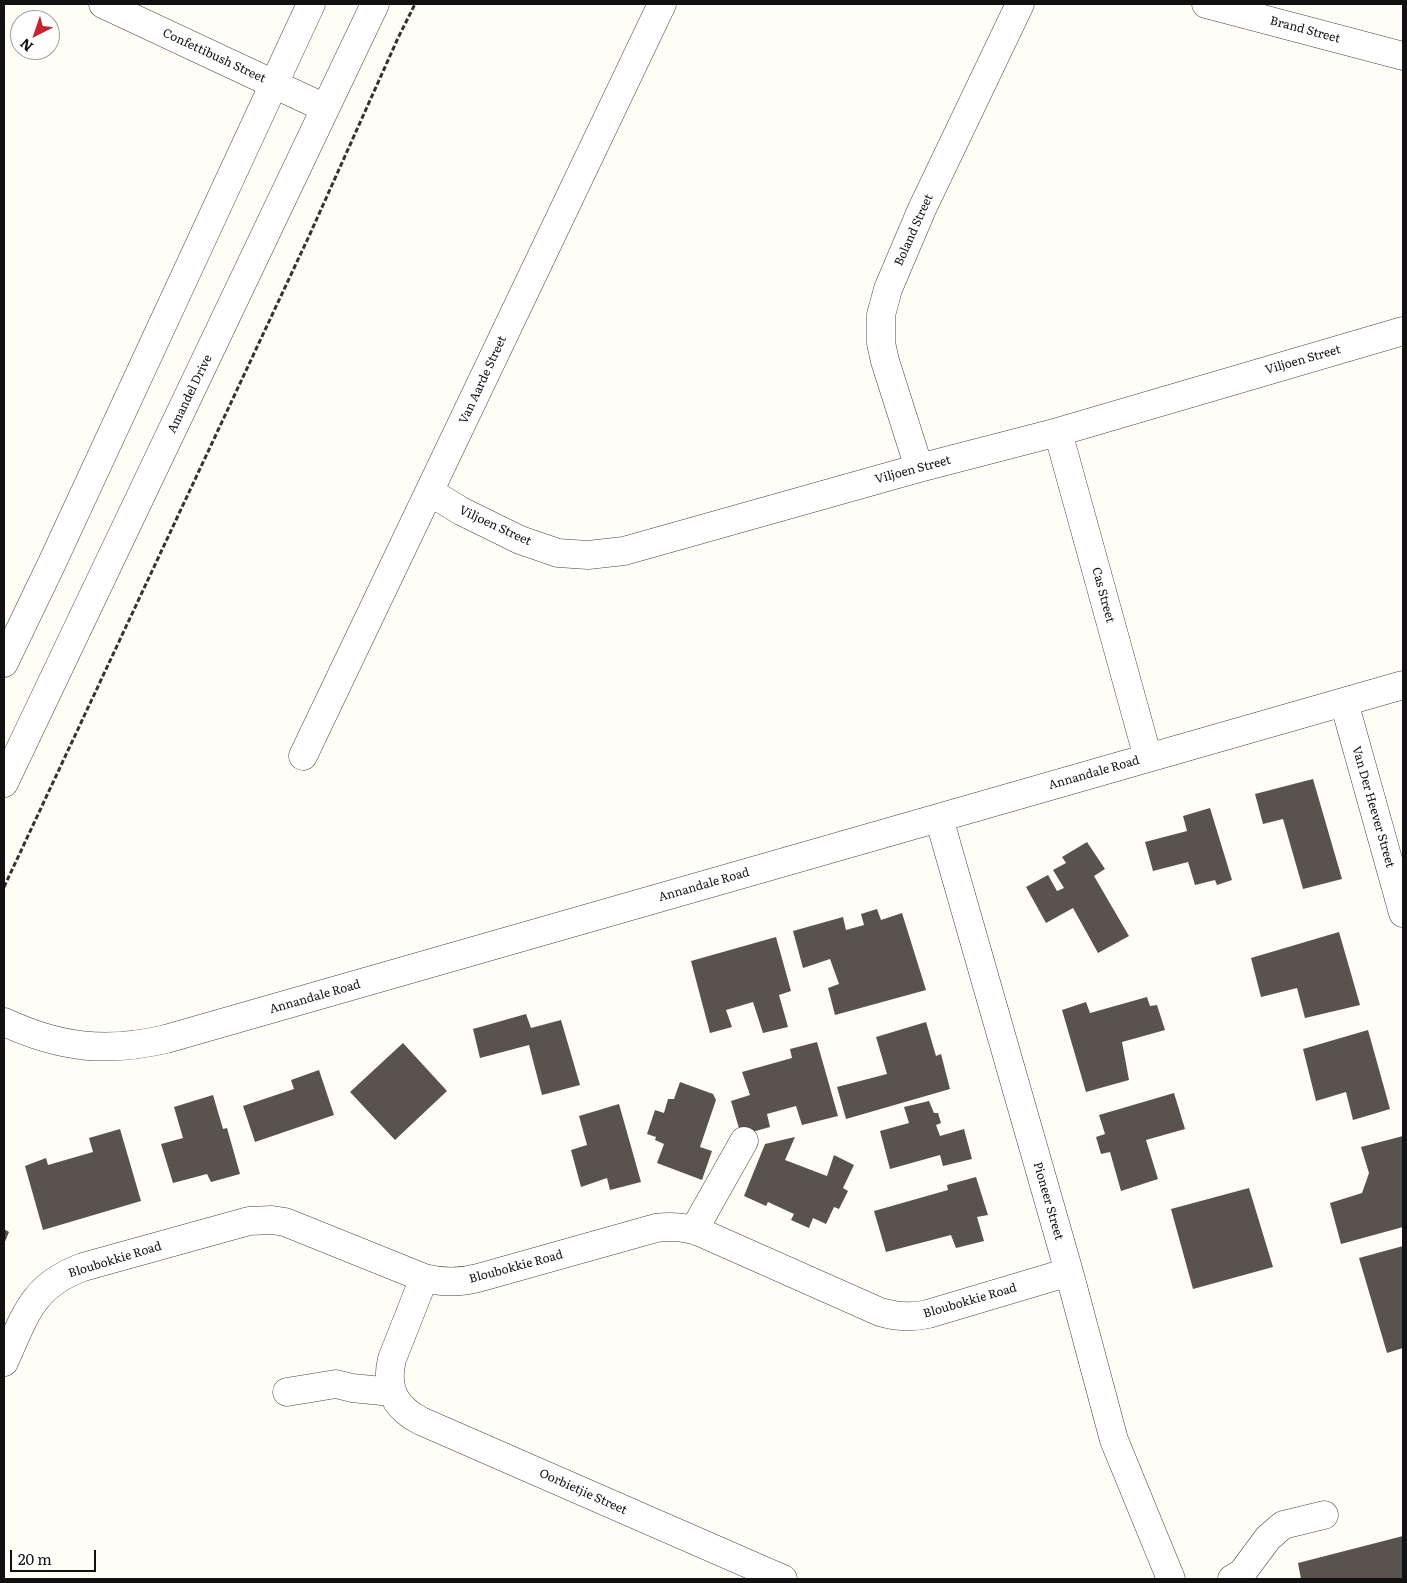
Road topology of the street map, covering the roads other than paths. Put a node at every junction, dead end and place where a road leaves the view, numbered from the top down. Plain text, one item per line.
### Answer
1 (103, 4) edge
2 (311, 4) edge
3 (375, 4) edge
4 (662, 4) edge
5 (1020, 4) edge
6 (1206, 4) edge
7 (1403, 56) edge
8 (273, 83) junction
9 (325, 108) junction
10 (1403, 331) edge
11 (1058, 432) junction
12 (919, 468) junction
13 (430, 492) junction
14 (4, 663) edge
15 (1403, 685) edge
16 (1344, 702) junction
17 (304, 756) dead end
18 (1148, 758) junction
19 (4, 783) edge
20 (939, 818) junction
21 (1403, 913) edge
22 (4, 1022) edge
23 (744, 1141) dead end
24 (694, 1230) junction
25 (1068, 1272) junction
26 (424, 1278) junction
27 (4, 1362) edge
28 (287, 1392) dead end
29 (392, 1392) junction
30 (1324, 1515) dead end
31 (783, 1579) edge
32 (1171, 1579) edge
33 (1232, 1579) edge

1 - 8 street, Confettibush Street
2 - 8 street
3 - 9 street, Amandel Drive
4 - 13 street, Van Aarde Street
5 - 12 street, Boland Street
6 - 7 street, Brand Street
8 - 9 street, Confettibush Street
8 - 14 street
9 - 19 street, Amandel Drive
10 - 11 street, Viljoen Street
11 - 12 street, Viljoen Street
11 - 18 street, Cas Street
12 - 13 street, Viljoen Street
13 - 17 street, Van Aarde Street
15 - 16 street, Annandale Road
16 - 18 street, Annandale Road
16 - 21 street, Van Der Heever Street
18 - 20 street, Annandale Road
20 - 22 street, Annandale Road
20 - 25 street, Pioneer Street
23 - 24 street
24 - 25 street, Bloubokkie Road
24 - 26 street, Bloubokkie Road
25 - 32 street, Pioneer Street
26 - 27 street, Bloubokkie Road
26 - 29 street
28 - 29 street
29 - 31 street, Oorbietjie Street
30 - 33 street

